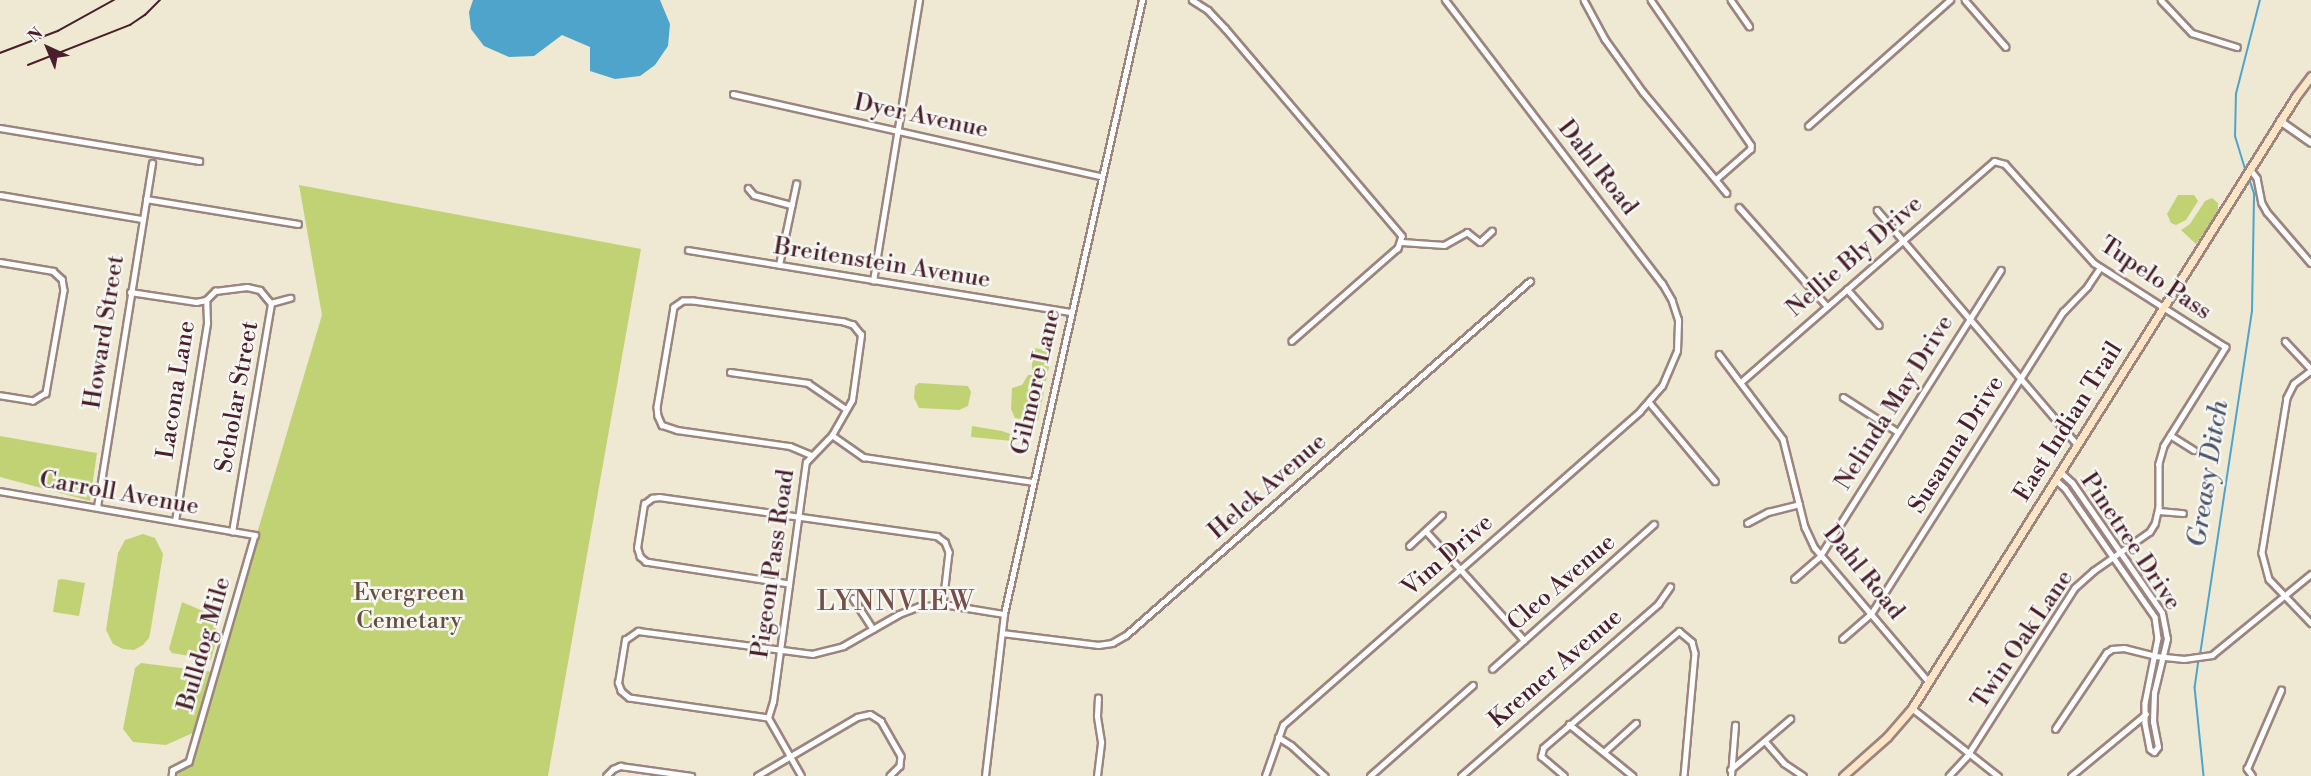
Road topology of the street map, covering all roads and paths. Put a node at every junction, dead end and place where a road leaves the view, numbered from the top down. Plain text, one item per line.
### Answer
1 (919, 0) edge
2 (1142, 0) edge
3 (1192, 0) edge
4 (1445, 0) edge
5 (1584, 0) edge
6 (1651, 0) edge
7 (1731, 0) edge
8 (1950, 0) edge
9 (1965, 0) edge
10 (2161, 0) edge
11 (1749, 26) dead end
12 (2006, 47) dead end
13 (2237, 47) dead end
14 (2311, 76) edge
15 (733, 94) dead end
16 (2280, 121) junction
17 (1808, 126) dead end
18 (0, 128) edge
19 (898, 130) junction
20 (2311, 143) edge
21 (199, 161) dead end
22 (1994, 161) joint
23 (152, 163) dead end
24 (2250, 169) junction
25 (1101, 176) junction
26 (1717, 179) junction
27 (796, 184) dead end
28 (748, 188) dead end
29 (1727, 193) dead end
30 (0, 195) edge
31 (146, 199) junction
32 (792, 205) junction
33 (1739, 207) dead end
34 (1877, 210) dead end
35 (142, 219) junction
36 (298, 224) dead end
37 (1492, 231) dead end
38 (1902, 240) junction
39 (1402, 242) junction
40 (688, 250) dead end
41 (0, 262) edge
42 (2311, 263) edge
43 (779, 265) junction
44 (2100, 268) junction
45 (2001, 270) dead end
46 (873, 281) junction
47 (1530, 281) dead end
48 (1847, 289) junction
49 (130, 292) junction
50 (290, 298) dead end
51 (206, 300) junction
52 (271, 303) junction
53 (1827, 306) junction
54 (2163, 308) junction
55 (1071, 312) junction
56 (1970, 319) junction
57 (1879, 325) dead end
58 (1292, 341) dead end
59 (2285, 341) dead end
60 (1719, 354) dead end
61 (2311, 370) edge
62 (1670, 371) joint
63 (730, 372) dead end
64 (2020, 379) junction
65 (1741, 382) junction
66 (0, 396) edge
67 (1843, 397) dead end
68 (1649, 402) junction
69 (846, 408) junction
70 (1898, 432) junction
71 (832, 435) junction
72 (2170, 435) junction
73 (2078, 446) junction
74 (2194, 450) dead end
75 (811, 455) junction
76 (2059, 477) junction
77 (1715, 481) dead end
78 (1033, 482) junction
79 (0, 491) edge
80 (1799, 504) junction
81 (97, 507) junction
82 (2159, 511) junction
83 (2183, 513) dead end
84 (1442, 515) dead end
85 (798, 516) junction
86 (175, 521) junction
87 (1747, 523) dead end
88 (1654, 524) dead end
89 (1426, 531) junction
90 (232, 532) junction
91 (1409, 546) dead end
92 (2120, 551) junction
93 (1821, 555) junction
94 (2114, 556) junction
95 (1461, 569) junction
96 (2311, 574) edge
97 (1794, 579) dead end
98 (789, 584) junction
99 (1670, 587) dead end
100 (2285, 597) junction
101 (853, 598) dead end
102 (943, 604) junction
103 (1871, 614) junction
104 (1004, 615) junction
105 (2311, 623) edge
106 (873, 629) junction
107 (1002, 633) junction
108 (1842, 639) dead end
109 (1524, 640) junction
110 (780, 651) junction
111 (2155, 656) junction
112 (2164, 656) junction
113 (1492, 669) dead end
114 (1929, 681) junction
115 (1473, 685) dead end
116 (2281, 690) dead end
117 (1098, 698) dead end
118 (1912, 708) junction
119 (2153, 710) junction
120 (2145, 714) junction
121 (768, 718) junction
122 (1790, 719) dead end
123 (1636, 723) dead end
124 (1569, 724) junction
125 (1735, 725) dead end
126 (2055, 729) dead end
127 (1278, 737) junction
128 (1765, 741) junction
129 (1604, 752) junction
130 (1969, 753) junction
131 (790, 757) junction
132 (1730, 773) edge
133 (2250, 774) edge
134 (172, 776) edge
135 (606, 776) edge
136 (691, 776) edge
137 (757, 776) edge
138 (801, 776) edge
139 (890, 776) edge
140 (986, 776) edge
141 (1097, 776) edge
142 (1264, 776) edge
143 (1325, 776) edge
144 (1370, 776) edge
145 (1461, 776) edge
146 (1564, 776) edge
147 (1633, 776) edge
148 (1684, 776) edge
149 (1803, 776) edge
150 (1843, 776) edge
151 (1949, 776) edge
152 (1998, 776) edge
153 (2071, 776) edge

1 - 19 street
2 - 25 street, Gilmore Lane
3 - 39 street
4 - 62 street, Dahl Road
5 - 26 street
6 - 26 street
7 - 11 street
8 - 17 street
9 - 12 street
10 - 13 street
14 - 16 main road, East Indian Trail
15 - 19 street, Dyer Avenue
16 - 20 street
16 - 24 main road, East Indian Trail
18 - 21 street
19 - 25 street, Dyer Avenue
19 - 46 street
22 - 38 street, Nellie Bly Drive
22 - 44 street, Tupelo Pass
23 - 31 street, Howard Street
24 - 42 street
24 - 54 main road, East Indian Trail
25 - 55 street, Gilmore Lane
26 - 29 street
27 - 32 street
28 - 32 street
30 - 35 street
31 - 35 street, Howard Street
31 - 36 street
32 - 43 street
33 - 53 street
34 - 38 street
35 - 49 street, Howard Street
37 - 39 street
38 - 48 street, Nellie Bly Drive
38 - 56 street
39 - 58 street
40 - 43 street, Breitenstein Avenue
41 - 66 street
43 - 46 street, Breitenstein Avenue
44 - 54 street, Tupelo Pass
44 - 64 street, Susanna Drive
45 - 56 street, Nelinda May Drive
46 - 55 street, Breitenstein Avenue
47 - 107 street, Helck Avenue
48 - 53 street, Nellie Bly Drive
48 - 57 street
49 - 51 street
49 - 81 street, Howard Street
50 - 52 street
51 - 52 street
51 - 86 street, Lacona Lane
52 - 90 street, Scholar Street
53 - 65 street, Nellie Bly Drive
54 - 72 street, Tupelo Pass
54 - 73 main road, East Indian Trail
55 - 78 street, Gilmore Lane
56 - 64 street
56 - 70 street, Nelinda May Drive
59 - 61 street
60 - 65 street, Dahl Road
61 - 100 street
62 - 68 street, Vim Drive
63 - 69 street
64 - 73 street
64 - 103 street, Susanna Drive
65 - 80 street, Dahl Road
67 - 70 street
68 - 77 street
68 - 95 street, Vim Drive
69 - 71 street, Pigeon Pass Road
69 - 75 street, Pigeon Pass Road
70 - 93 street, Nelinda May Drive
71 - 75 street, Pigeon Pass Road
71 - 78 street
72 - 74 street
72 - 82 street
73 - 76 main road, East Indian Trail
75 - 85 street, Pigeon Pass Road
76 - 92 street, Pinetree Drive
76 - 94 street, Pinetree Drive
76 - 114 main road, East Indian Trail
78 - 104 street, Gilmore Lane
79 - 81 street, Carroll Avenue
80 - 87 street
80 - 93 street, Dahl Road
81 - 86 street, Carroll Avenue
82 - 83 street
82 - 92 street, Twin Oak Lane
84 - 89 street
85 - 98 street, Pigeon Pass Road
85 - 98 street
85 - 102 street
86 - 90 street, Carroll Avenue
88 - 109 street, Cleo Avenue
89 - 91 street
89 - 95 street
90 - 134 street, Bulldog Mile
92 - 94 street, Twin Oak Lane
92 - 112 street, Pinetree Drive
93 - 97 street, Nelinda May Drive
93 - 103 street, Dahl Road
94 - 111 street, Pinetree Drive
94 - 130 street, Twin Oak Lane
95 - 109 street
95 - 127 street, Vim Drive
96 - 100 street
98 - 110 street, Pigeon Pass Road
99 - 145 street, Kremer Avenue
100 - 105 street
100 - 112 street
101 - 106 street
102 - 104 street
102 - 106 street
103 - 108 street, Susanna Drive
103 - 114 street, Dahl Road
104 - 107 street, Gilmore Lane
106 - 110 street
107 - 140 street, Gilmore Lane
109 - 113 street, Cleo Avenue
110 - 121 street, Pigeon Pass Road
110 - 121 street
111 - 112 street
111 - 120 street, Pinetree Drive
111 - 126 street
112 - 119 street, Pinetree Drive
114 - 118 main road, East Indian Trail
115 - 144 street
116 - 133 street
117 - 141 street
118 - 130 street
118 - 150 main road, East Indian Trail
119 - 120 street
119 - 120 street, Pinetree Drive
120 - 153 street
121 - 131 street
122 - 128 street
123 - 129 street
124 - 129 street
124 - 146 street
124 - 148 street
125 - 132 street
127 - 142 street, Vim Drive
127 - 143 street
128 - 132 street
128 - 149 street
129 - 147 street
130 - 151 street, Twin Oak Lane
130 - 152 street
131 - 137 street
131 - 138 street
131 - 139 street
135 - 136 street

